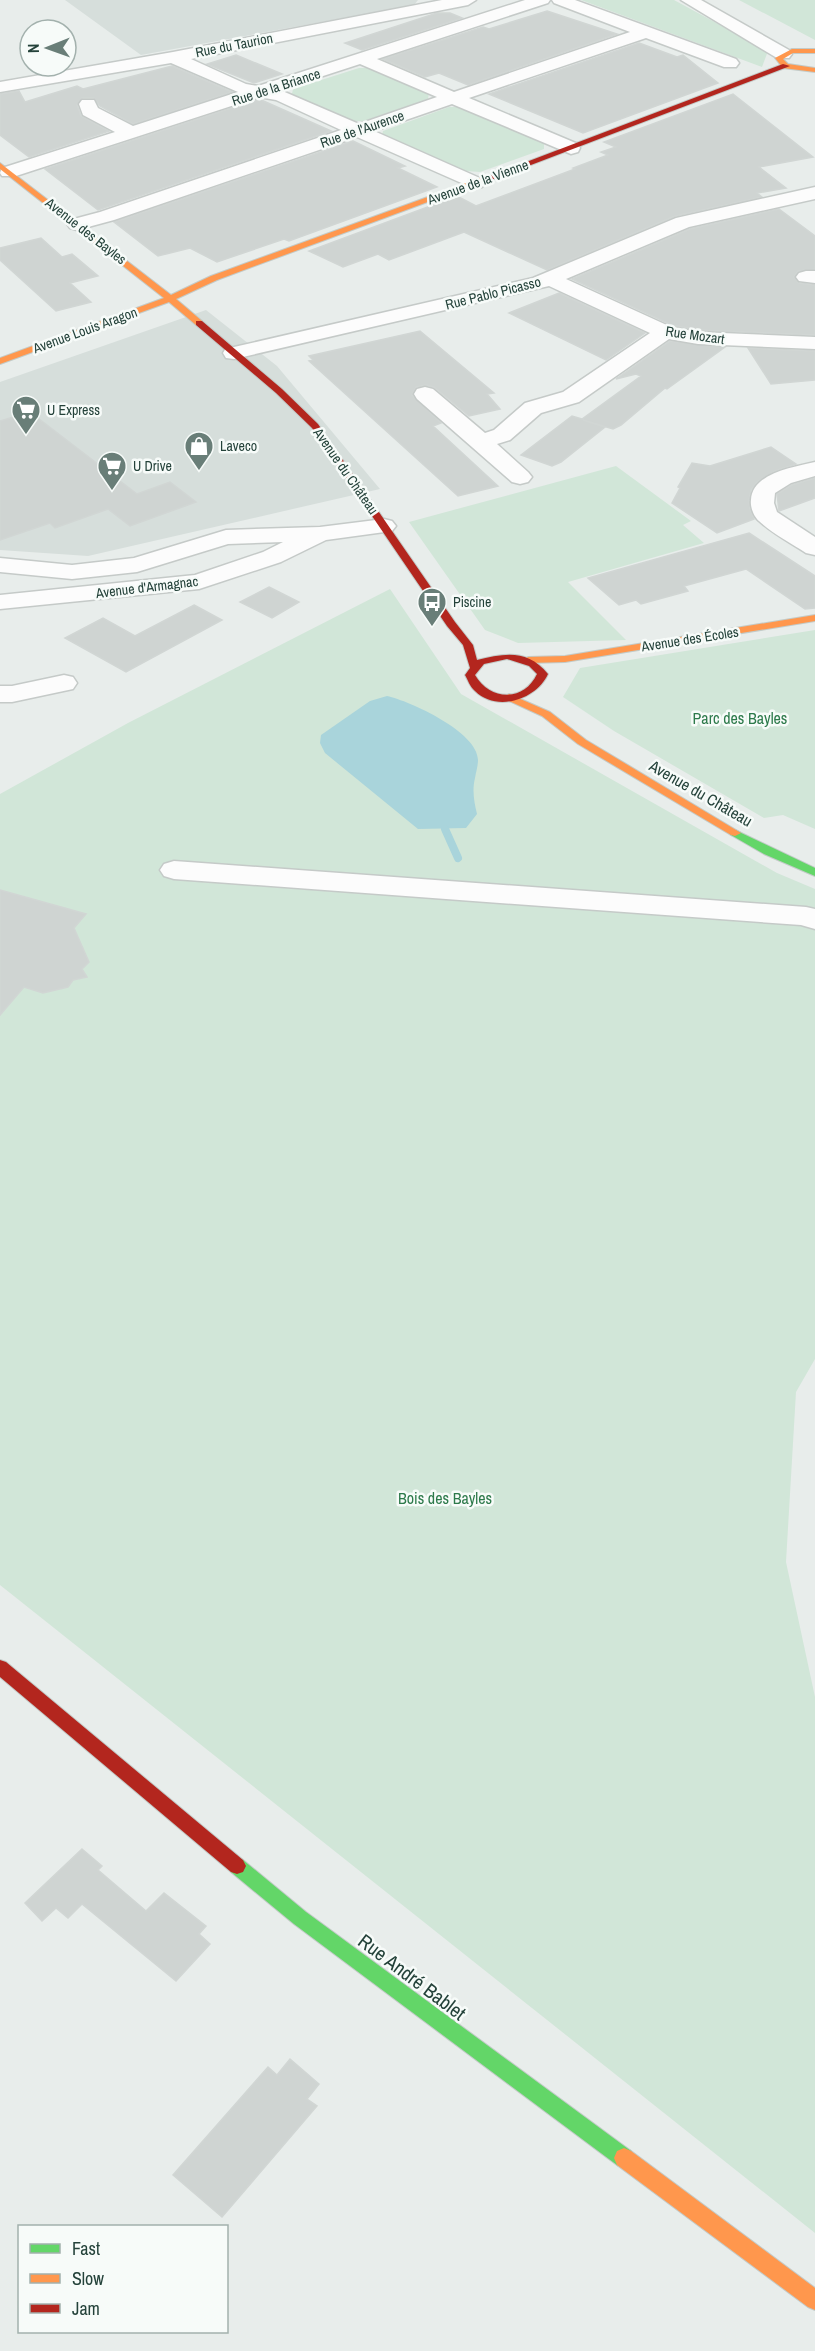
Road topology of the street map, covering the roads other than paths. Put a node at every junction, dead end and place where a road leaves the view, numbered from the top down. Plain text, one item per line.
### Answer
1 (468, 0) edge
2 (542, 0) edge
3 (560, 0) edge
4 (689, 0) edge
5 (718, 0) edge
6 (443, 2) edge
7 (646, 32) junction
8 (812, 51) edge
9 (173, 57) junction
10 (362, 59) junction
11 (784, 60) junction
12 (730, 63) dead end
13 (815, 70) edge
14 (0, 87) edge
15 (261, 92) junction
16 (454, 97) junction
17 (88, 104) dead end
18 (357, 130) junction
19 (132, 134) junction
20 (571, 148) junction
21 (5, 168) edge
22 (814, 182) edge
23 (475, 183) junction
24 (77, 224) junction
25 (550, 279) junction
26 (170, 299) junction
27 (664, 332) junction
28 (815, 342) edge
29 (234, 353) junction
30 (0, 361) edge
31 (425, 394) dead end
32 (481, 441) junction
33 (815, 469) edge
34 (520, 477) dead end
35 (384, 526) junction
36 (321, 534) junction
37 (815, 548) edge
38 (0, 564) edge
39 (0, 602) edge
40 (815, 618) edge
41 (468, 645) junction
42 (507, 656) junction
43 (565, 659) junction
44 (528, 660) junction
45 (474, 667) junction
46 (543, 674) junction
47 (64, 683) dead end
48 (535, 690) junction
49 (0, 694) edge
50 (509, 697) junction
51 (546, 714) junction
52 (174, 870) dead end
53 (815, 872) edge
54 (815, 920) edge
55 (0, 1667) edge
56 (815, 2300) edge

1 - 6 street, Rue du Taurion
2 - 10 street, Rue de la Briance
3 - 7 street
4 - 11 street
5 - 8 street
6 - 9 street, Rue du Taurion
7 - 12 street
7 - 16 street, Rue de l'Aurence
8 - 11 main road, Avenue de la Vienne
9 - 14 street, Rue du Taurion
9 - 15 street
10 - 15 street, Rue de la Briance
10 - 16 street
11 - 13 main road
11 - 20 main road, Avenue de la Vienne
15 - 18 street
15 - 19 street, Rue de la Briance
16 - 18 street, Rue de l'Aurence
16 - 20 street
17 - 19 street
18 - 23 street
18 - 24 street, Rue de l'Aurence
19 - 21 street, Rue de la Briance
20 - 23 main road, Avenue de la Vienne
21 - 24 main road, Avenue des Bayles
22 - 25 street, Rue Pablo Picasso
23 - 26 main road, Avenue de la Vienne
24 - 26 main road, Avenue des Bayles
25 - 27 street, Rue Mozart
25 - 29 street, Rue Pablo Picasso
26 - 29 main road, Avenue du Château
26 - 30 main road, Avenue Louis Aragon
27 - 28 street, Rue Mozart
27 - 32 street
29 - 35 main road, Avenue du Château
31 - 32 street
32 - 34 street
33 - 37 street
35 - 36 street, Avenue d'Armagnac
35 - 41 main road, Avenue du Château
36 - 38 street, Avenue d'Armagnac
36 - 39 street, Avenue d'Armagnac
40 - 43 main road, Avenue des Écoles
41 - 42 main road
41 - 45 main road, Avenue du Château
42 - 44 main road
42 - 45 main road
43 - 44 main road, Avenue des Écoles
43 - 46 main road, Avenue des Écoles
44 - 46 main road
45 - 50 main road
46 - 48 main road
47 - 49 street
48 - 50 main road
48 - 51 main road, Avenue du Château
50 - 51 main road, Avenue du Château
51 - 53 main road, Avenue du Château
52 - 54 street
55 - 56 main road, Rue André Bablet

